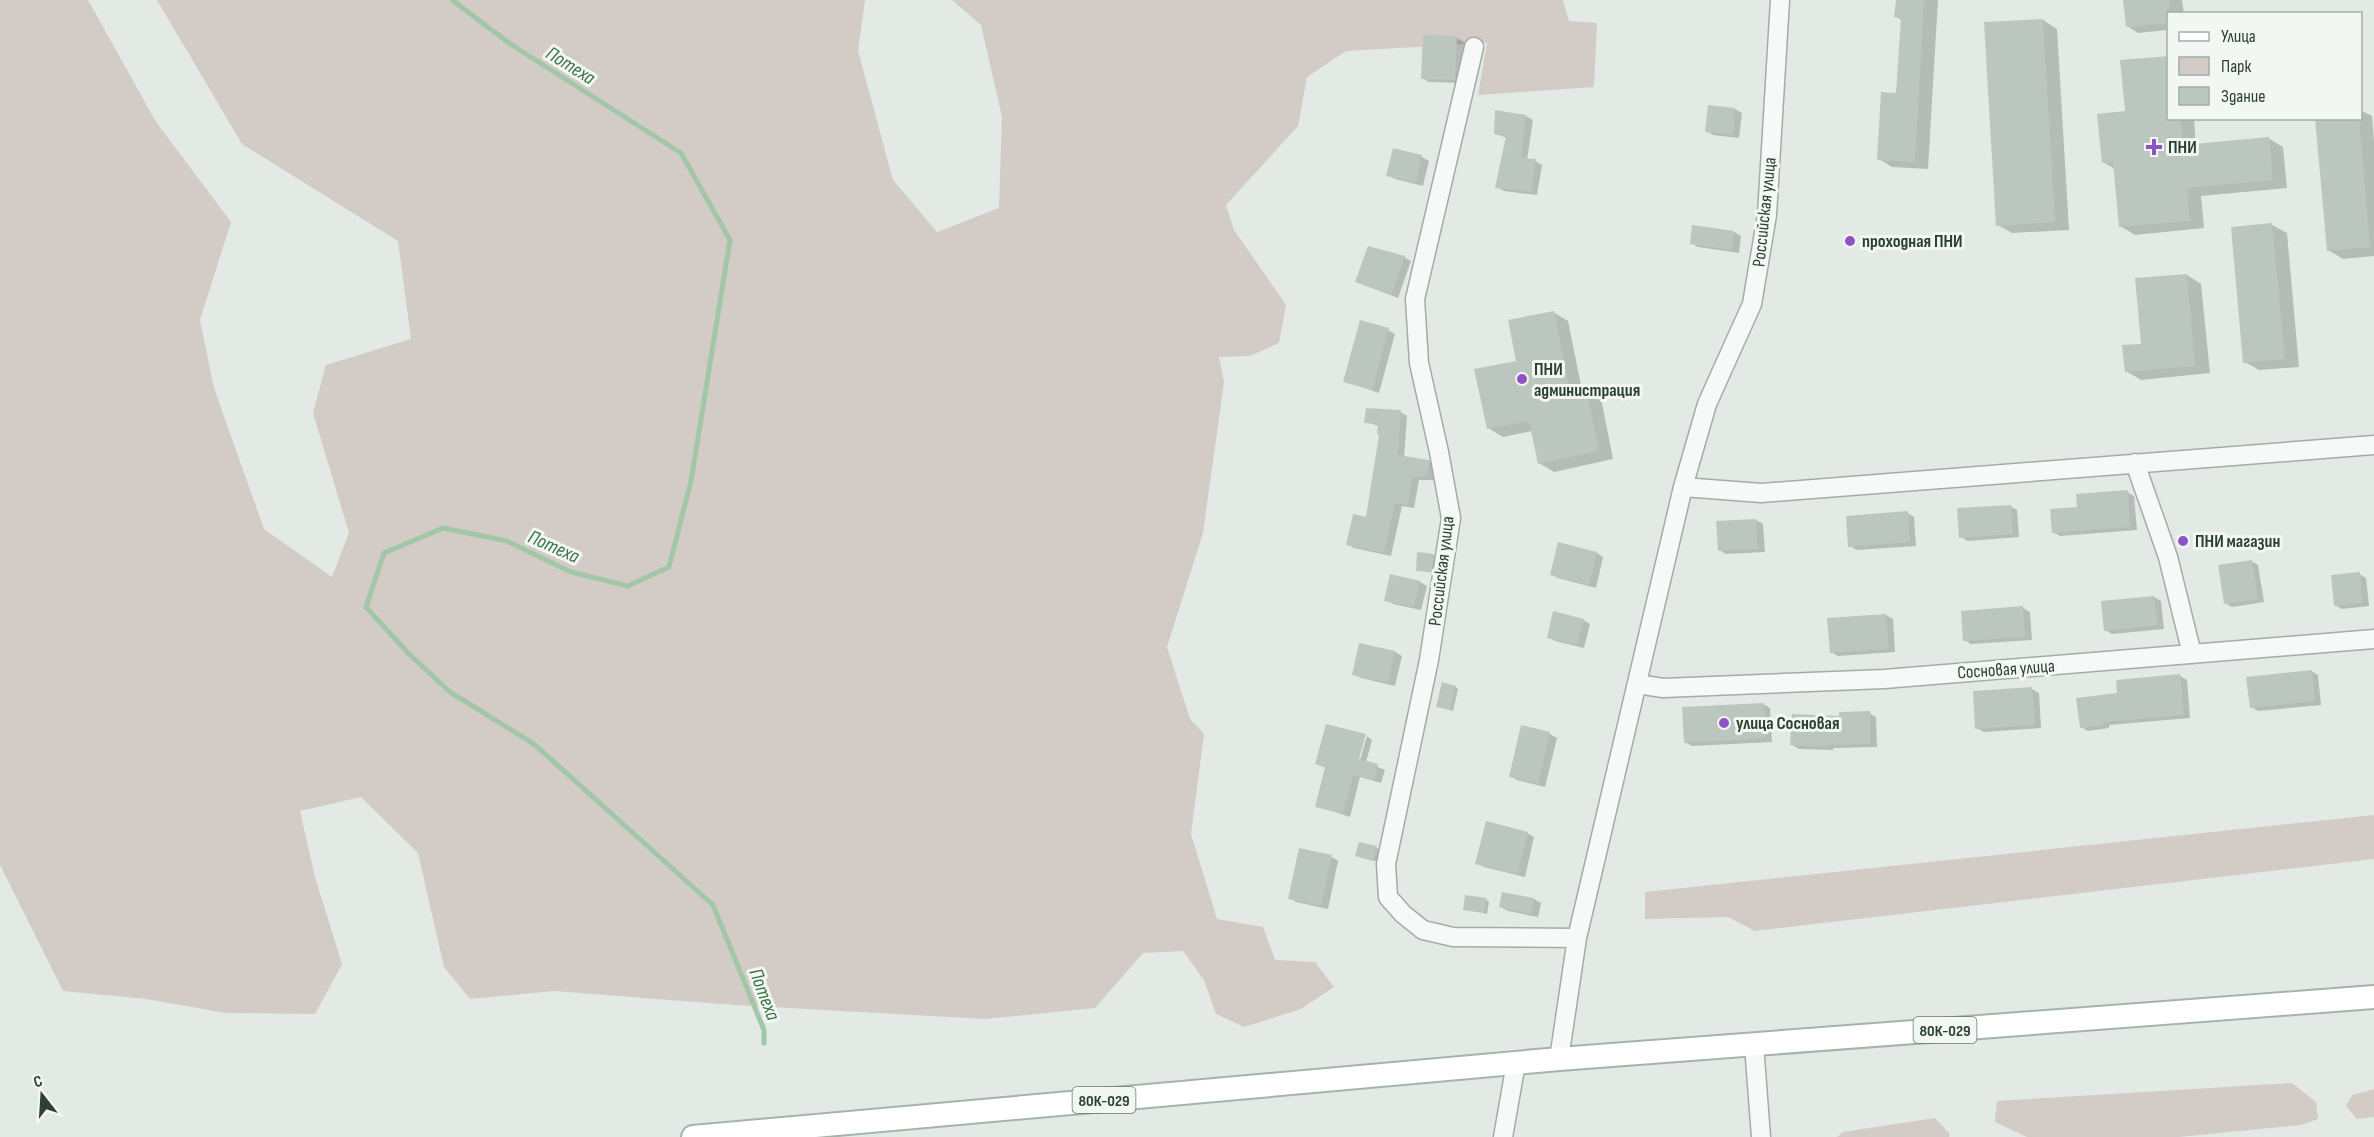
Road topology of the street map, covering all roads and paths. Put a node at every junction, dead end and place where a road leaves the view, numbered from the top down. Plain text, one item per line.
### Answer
1 (1780, 0) edge
2 (1474, 47) dead end
3 (2374, 444) edge
4 (2135, 463) junction
5 (1683, 488) junction
6 (2374, 639) edge
7 (2192, 654) junction
8 (1637, 684) junction
9 (1577, 938) junction
10 (2374, 997) edge
11 (1754, 1045) junction
12 (1559, 1059) junction
13 (1515, 1063) junction
14 (693, 1137) edge
15 (1503, 1137) edge
16 (1761, 1137) edge

1 - 5 street, Российская улица
2 - 9 street, Российская улица
3 - 4 street
4 - 5 street
4 - 7 street
5 - 8 street, Российская улица
6 - 7 street, Сосновая улица
7 - 8 street, Сосновая улица
8 - 9 street, Российская улица
9 - 12 street, Российская улица
10 - 11 main road, 80К-029
11 - 12 main road, 80К-029
11 - 16 street
12 - 13 main road, 80К-029
13 - 14 main road, 80К-029
13 - 15 street

